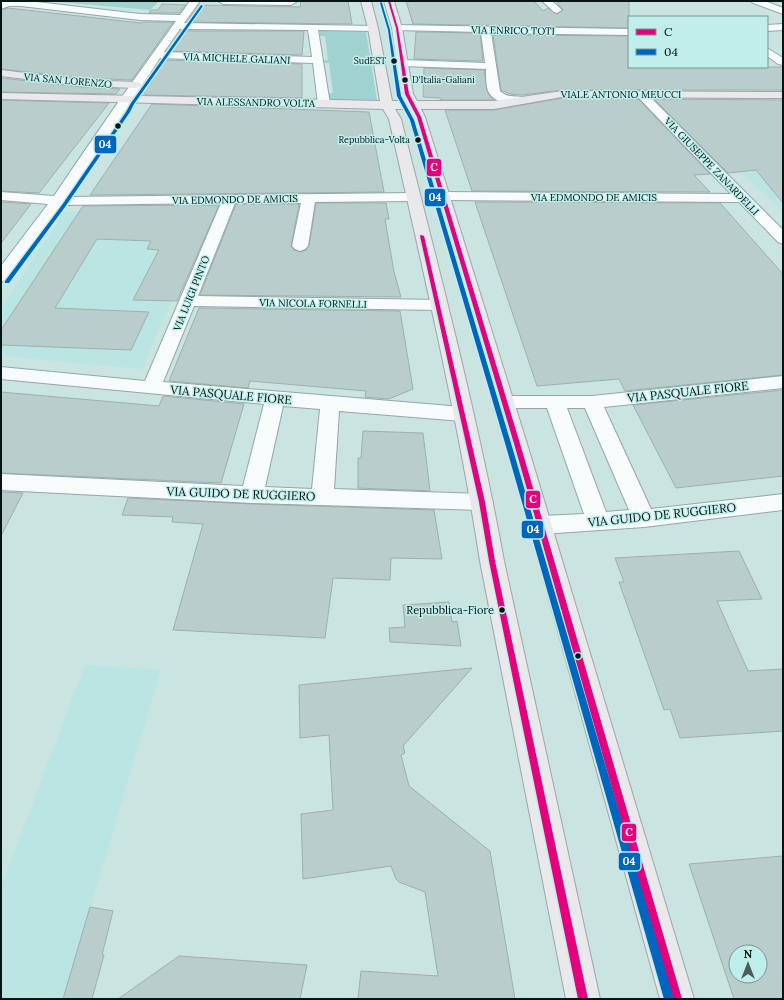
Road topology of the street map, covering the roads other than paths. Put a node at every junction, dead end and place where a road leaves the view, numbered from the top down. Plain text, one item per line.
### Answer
1 (195, 1) edge
2 (223, 1) edge
3 (291, 1) edge
4 (366, 1) edge
5 (389, 1) edge
6 (547, 1) edge
7 (756, 1) edge
8 (4, 4) edge
9 (557, 10) dead end
10 (783, 11) edge
11 (182, 22) junction
12 (783, 27) edge
13 (313, 28) junction
14 (373, 28) junction
15 (397, 28) junction
16 (768, 28) edge
17 (486, 30) junction
18 (628, 32) edge
19 (768, 52) edge
20 (157, 55) junction
21 (317, 60) junction
22 (782, 62) dead end
23 (403, 63) junction
24 (490, 66) junction
25 (1, 73) edge
26 (61, 81) junction
27 (136, 85) junction
28 (641, 94) junction
29 (783, 95) edge
30 (1, 96) edge
31 (45, 98) junction
32 (125, 100) junction
33 (524, 100) junction
34 (324, 104) junction
35 (387, 105) junction
36 (413, 105) junction
37 (1, 196) edge
38 (443, 196) junction
39 (413, 197) junction
40 (309, 198) junction
41 (744, 198) junction
42 (230, 199) junction
43 (58, 201) junction
44 (783, 239) edge
45 (300, 246) dead end
46 (6, 263) edge
47 (1, 277) edge
48 (188, 301) junction
49 (439, 305) junction
50 (1, 373) edge
51 (783, 382) edge
52 (152, 387) junction
53 (275, 399) junction
54 (505, 402) junction
55 (555, 402) junction
56 (592, 402) junction
57 (330, 403) junction
58 (462, 414) junction
59 (1, 482) edge
60 (252, 495) junction
61 (322, 497) junction
62 (482, 502) junction
63 (783, 502) edge
64 (644, 518) junction
65 (598, 522) junction
66 (542, 525) junction
67 (583, 999) edge
68 (677, 999) edge

1 - 11 street
2 - 3 street
4 - 14 main road
5 - 15 main road
6 - 9 street
7 - 10 street
8 - 11 street
11 - 13 street
11 - 20 street
12 - 16 street
13 - 14 street
13 - 21 street
14 - 35 main road
15 - 17 street, VIA ENRICO TOTI
15 - 23 main road
17 - 18 street, VIA ENRICO TOTI
17 - 24 street
19 - 22 street
20 - 21 street, VIA MICHELE GALIANI
20 - 27 street
21 - 34 street
23 - 24 street
23 - 36 main road
24 - 33 street
25 - 26 main road, VIA SAN LORENZO
26 - 27 main road, VIA SAN LORENZO
26 - 31 main road
27 - 32 street
28 - 29 main road, VIALE ANTONIO MEUCCI
28 - 33 main road, VIALE ANTONIO MEUCCI
28 - 41 street, VIA GIUSEPPE ZANARDELLI
30 - 31 main road, VIA ALESSANDRO VOLTA
31 - 32 main road, VIA ALESSANDRO VOLTA
32 - 34 main road, VIA ALESSANDRO VOLTA
32 - 43 street
33 - 36 main road, VIALE ANTONIO MEUCCI
34 - 35 main road, VIA ALESSANDRO VOLTA
35 - 36 main road, VIALE ANTONIO MEUCCI
35 - 39 main road
36 - 38 main road
37 - 43 street, VIA EDMONDO DE AMICIS
38 - 41 street, VIA EDMONDO DE AMICIS
38 - 54 main road
39 - 40 street, VIA EDMONDO DE AMICIS
39 - 49 main road
40 - 42 street, VIA EDMONDO DE AMICIS
40 - 45 street
41 - 44 street, VIA GIUSEPPE ZANARDELLI
42 - 43 street, VIA EDMONDO DE AMICIS
42 - 48 street, VIA LUIGI PINTO
43 - 46 street
46 - 47 street
48 - 49 street, VIA NICOLA FORNELLI
48 - 52 street, VIA LUIGI PINTO
49 - 58 main road
50 - 52 street, VIA PASQUALE FIORE
51 - 56 street, VIA PASQUALE FIORE
52 - 53 street, VIA PASQUALE FIORE
53 - 57 street, VIA PASQUALE FIORE
53 - 60 street
54 - 55 street, VIA PASQUALE FIORE
54 - 66 main road
55 - 56 street, VIA PASQUALE FIORE
55 - 65 street
56 - 64 street
57 - 58 street, VIA PASQUALE FIORE
57 - 61 street
58 - 62 main road
59 - 60 street, VIA GUIDO DE RUGGIERO
60 - 61 street, VIA GUIDO DE RUGGIERO
61 - 62 street, VIA GUIDO DE RUGGIERO
62 - 67 main road
63 - 64 street, VIA GUIDO DE RUGGIERO
64 - 65 street, VIA GUIDO DE RUGGIERO
65 - 66 street, VIA GUIDO DE RUGGIERO
66 - 68 main road

